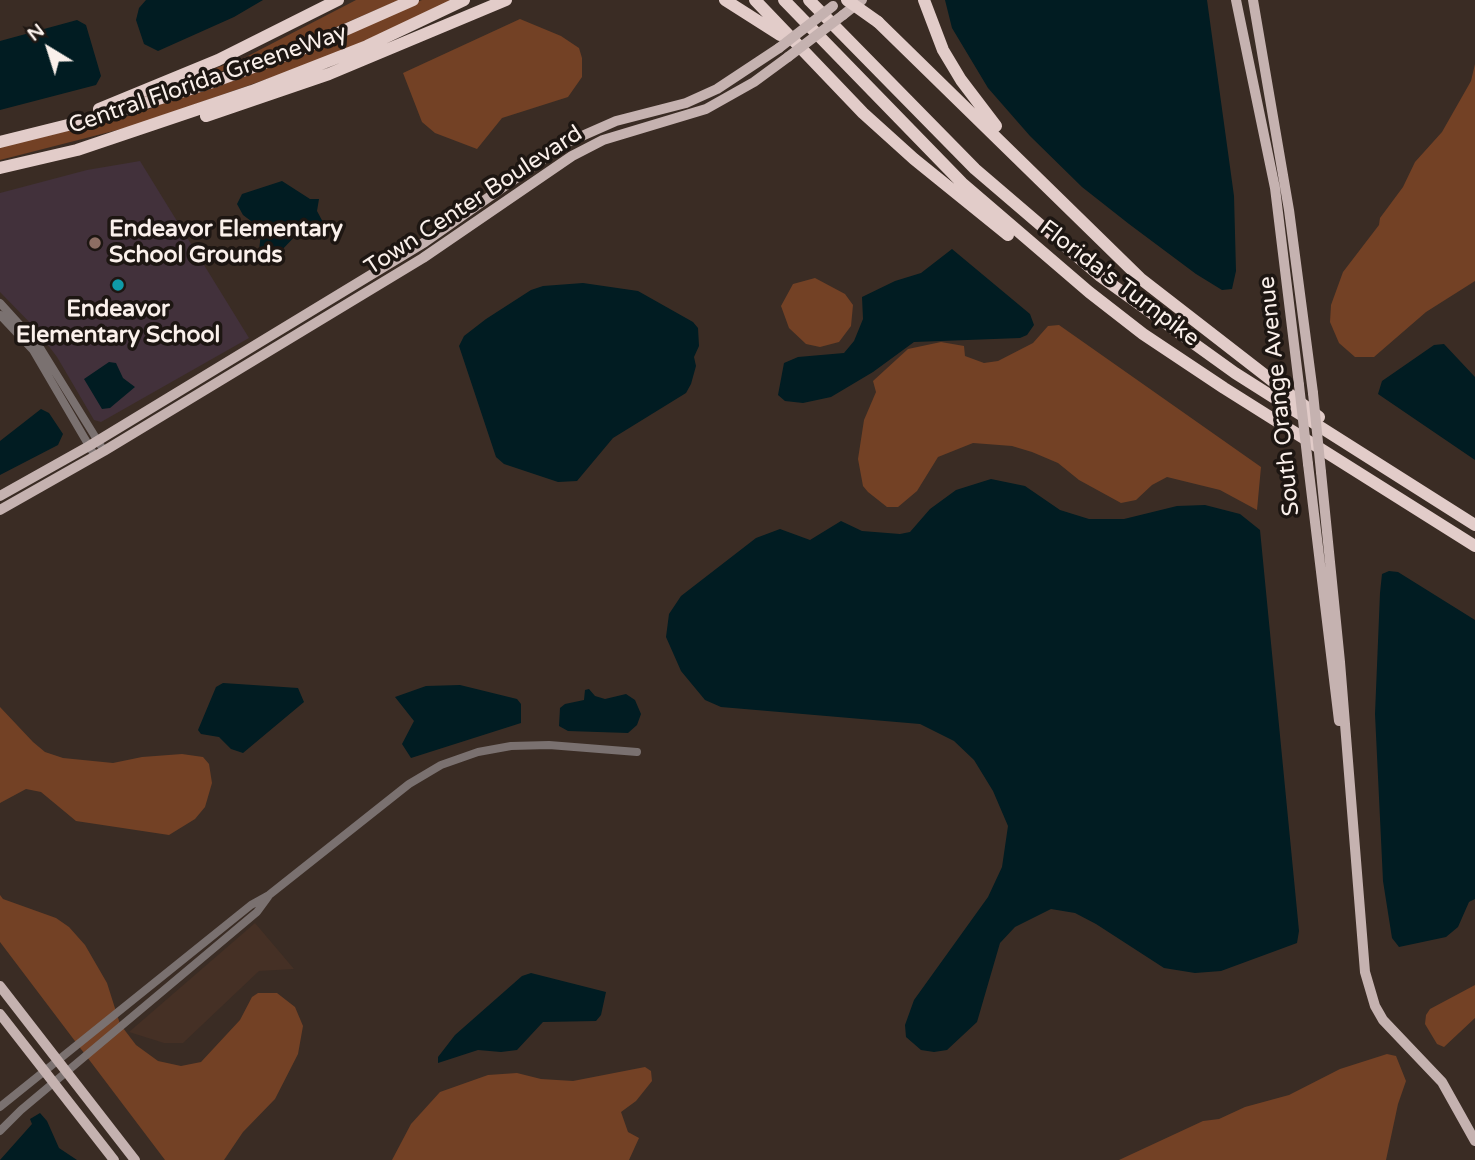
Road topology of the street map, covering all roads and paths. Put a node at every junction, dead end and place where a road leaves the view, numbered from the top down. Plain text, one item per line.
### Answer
1 (326, 0) edge
2 (338, 0) edge
3 (413, 0) edge
4 (464, 0) edge
5 (493, 0) edge
6 (506, 0) edge
7 (725, 0) edge
8 (755, 0) edge
9 (783, 0) edge
10 (808, 0) edge
11 (847, 0) edge
12 (862, 0) edge
13 (924, 0) edge
14 (1236, 0) edge
15 (1253, 0) edge
16 (837, 3) edge
17 (289, 25) junction
18 (394, 47) junction
19 (825, 75) junction
20 (33, 134) junction
21 (0, 142) edge
22 (77, 150) junction
23 (0, 168) edge
24 (1041, 180) junction
25 (0, 303) edge
26 (0, 315) edge
27 (1143, 334) junction
28 (1333, 434) junction
29 (93, 443) junction
30 (100, 454) junction
31 (0, 496) edge
32 (0, 510) edge
33 (1475, 524) edge
34 (1475, 546) edge
35 (637, 752) dead end
36 (1349, 790) junction
37 (269, 895) junction
38 (0, 986) edge
39 (0, 1014) edge
40 (58, 1060) junction
41 (44, 1070) junction
42 (68, 1073) junction
43 (55, 1083) junction
44 (0, 1107) edge
45 (0, 1131) edge
46 (1475, 1141) edge
47 (114, 1160) edge
48 (135, 1160) edge

1 - 17 highway
2 - 17 highway
3 - 20 highway, Central Florida GreeneWay
4 - 22 highway, Central Florida GreeneWay
5 - 18 highway
6 - 18 highway
7 - 19 highway
8 - 19 highway
9 - 27 highway, Florida's Turnpike
10 - 28 highway, Florida's Turnpike
11 - 24 highway, bridge
12 - 30 main road, Town Center Boulevard, bridge
13 - 24 highway
14 - 36 main road, South Orange Avenue, bridge
15 - 36 main road, South Orange Avenue, bridge
16 - 29 main road, Town Center Boulevard, bridge
17 - 20 highway
18 - 22 highway
19 - 27 highway
20 - 21 highway, Central Florida GreeneWay
22 - 23 highway, Central Florida GreeneWay
24 - 28 highway
25 - 29 street
26 - 29 street
27 - 34 highway, Florida's Turnpike
28 - 33 highway, Florida's Turnpike
29 - 30 street
29 - 31 main road, Town Center Boulevard
30 - 32 main road, Town Center Boulevard
35 - 37 street
36 - 46 main road, South Orange Avenue
37 - 40 street
37 - 42 street
38 - 40 main road
39 - 41 main road
40 - 41 street
40 - 42 main road
41 - 43 main road
41 - 44 street
42 - 43 street
42 - 48 main road
43 - 45 street
43 - 47 main road

